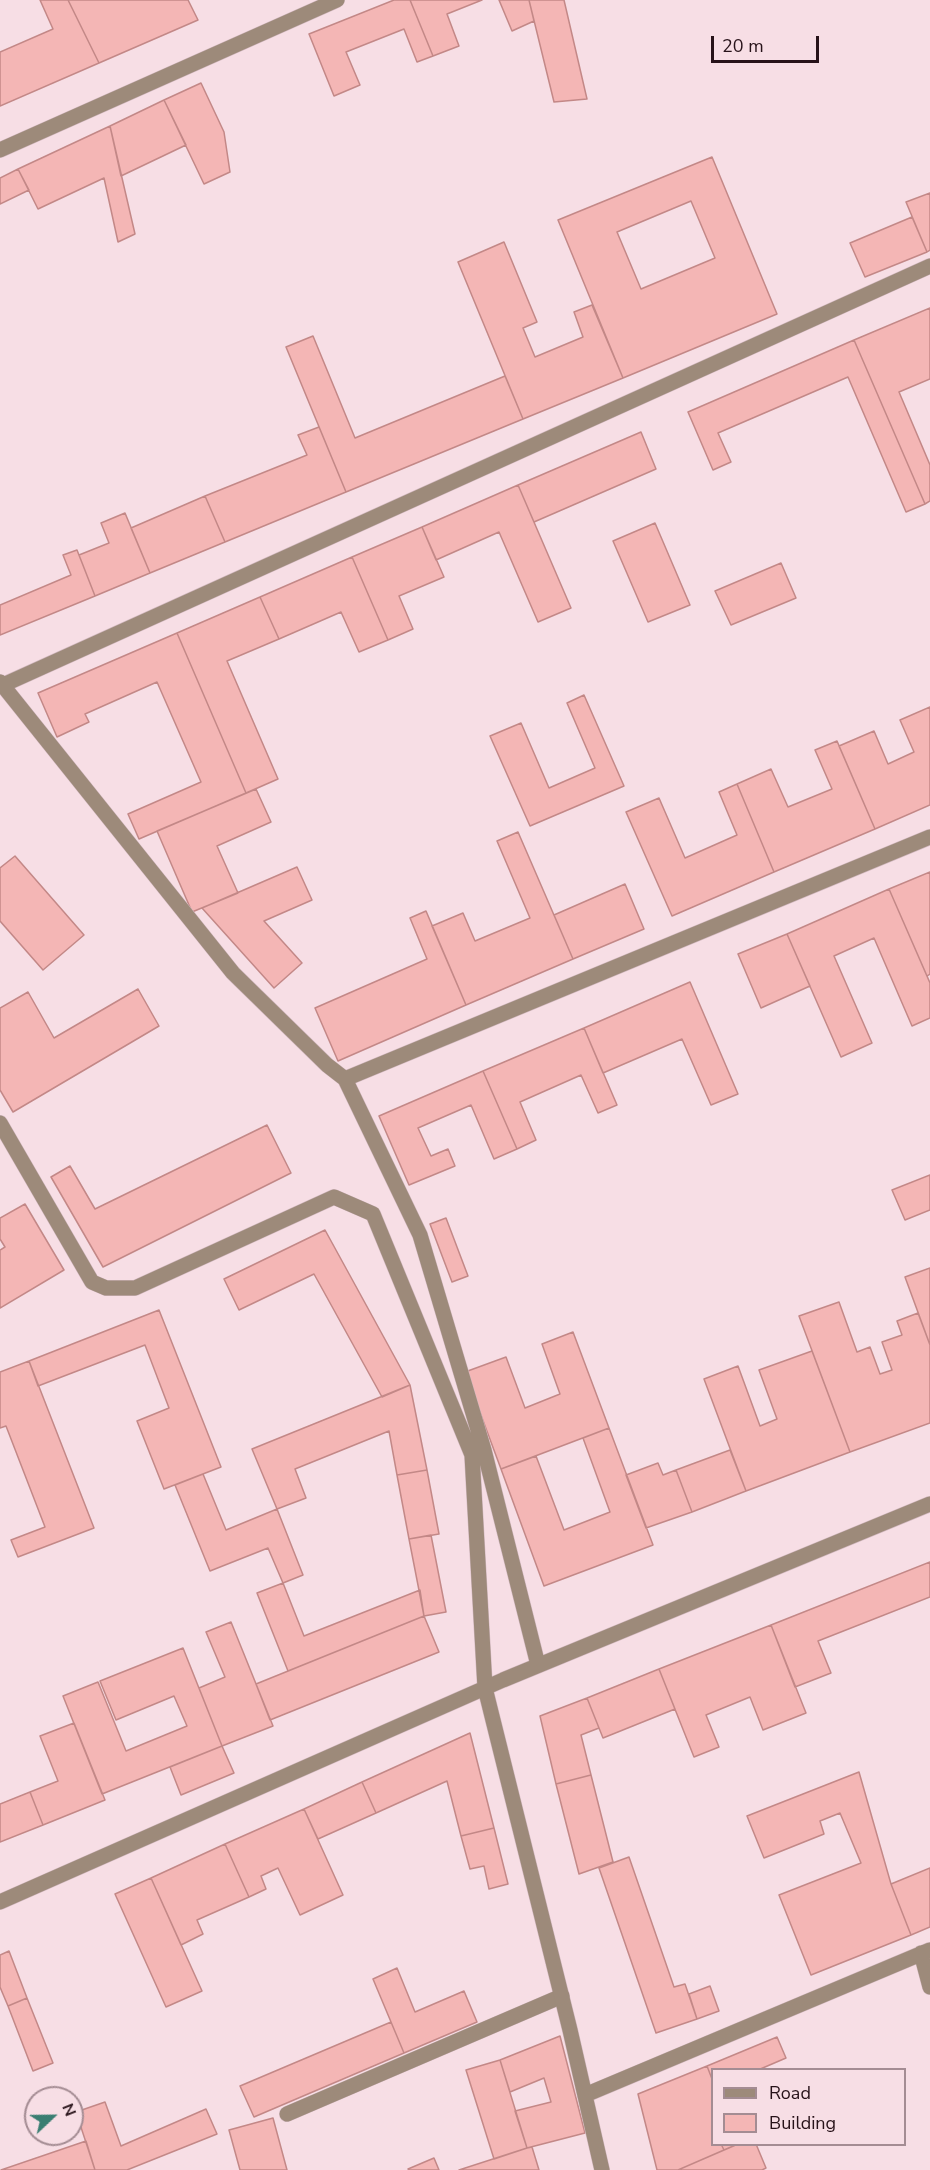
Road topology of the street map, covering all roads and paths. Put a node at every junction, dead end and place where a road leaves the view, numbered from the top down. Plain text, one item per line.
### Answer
1 (337, 0) edge
2 (0, 150) edge
3 (930, 266) edge
4 (1, 684) edge
5 (930, 837) edge
6 (345, 1079) junction
7 (0, 1123) edge
8 (930, 1504) edge
9 (538, 1665) junction
10 (485, 1688) junction
11 (0, 1902) edge
12 (926, 1951) edge
13 (930, 1987) edge
14 (562, 1996) junction
15 (585, 2095) junction
16 (287, 2114) dead end
17 (602, 2170) edge

1 - 2 street
3 - 4 street
4 - 6 street
5 - 6 street
6 - 9 street
7 - 10 street
8 - 9 street
9 - 10 street
10 - 11 street
10 - 14 street
12 - 13 street
12 - 15 street
14 - 15 street
14 - 16 street
15 - 17 street

